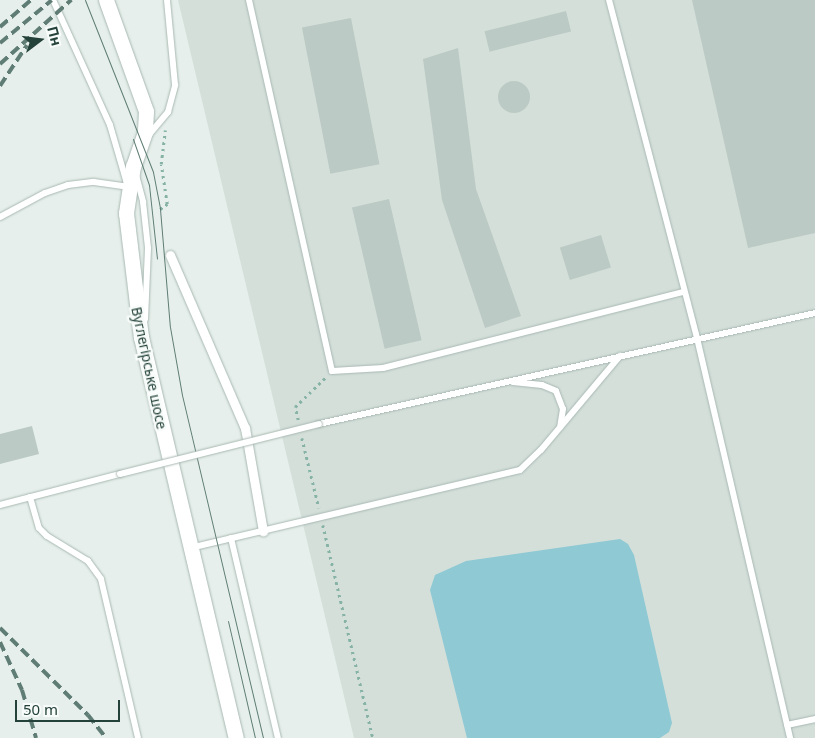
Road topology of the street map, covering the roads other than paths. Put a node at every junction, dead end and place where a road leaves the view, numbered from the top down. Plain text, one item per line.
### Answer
1 (52, 0) edge
2 (106, 0) edge
3 (167, 0) edge
4 (249, 0) edge
5 (609, 0) edge
6 (142, 142) junction
7 (133, 166) junction
8 (128, 187) junction
9 (0, 217) edge
10 (170, 255) dead end
11 (684, 292) junction
12 (815, 313) edge
13 (142, 337) junction
14 (697, 338) junction
15 (620, 356) junction
16 (506, 382) junction
17 (560, 428) junction
18 (30, 497) junction
19 (0, 505) edge
20 (263, 531) junction
21 (231, 538) junction
22 (190, 548) junction
23 (815, 719) edge
24 (787, 725) junction
25 (138, 738) edge
26 (236, 738) edge
27 (278, 738) edge
28 (790, 738) edge

1 - 8 lane
2 - 6 street, Вуглегірське шосе
3 - 6 lane
4 - 11 lane
5 - 11 lane
6 - 7 street, Вуглегірське шосе
7 - 8 street, Вуглегірське шосе
7 - 13 lane
8 - 9 lane
8 - 13 street, Вуглегірське шосе
10 - 20 street
11 - 14 lane
12 - 14 lane
13 - 22 street, Вуглегірське шосе
14 - 15 lane
14 - 24 lane
15 - 16 lane
15 - 17 lane
16 - 17 lane
16 - 18 lane, bridge
17 - 20 lane
18 - 19 lane
18 - 25 lane
20 - 21 lane
21 - 22 lane
21 - 27 lane
22 - 26 street, Вуглегірське шосе
23 - 24 lane
24 - 28 lane

